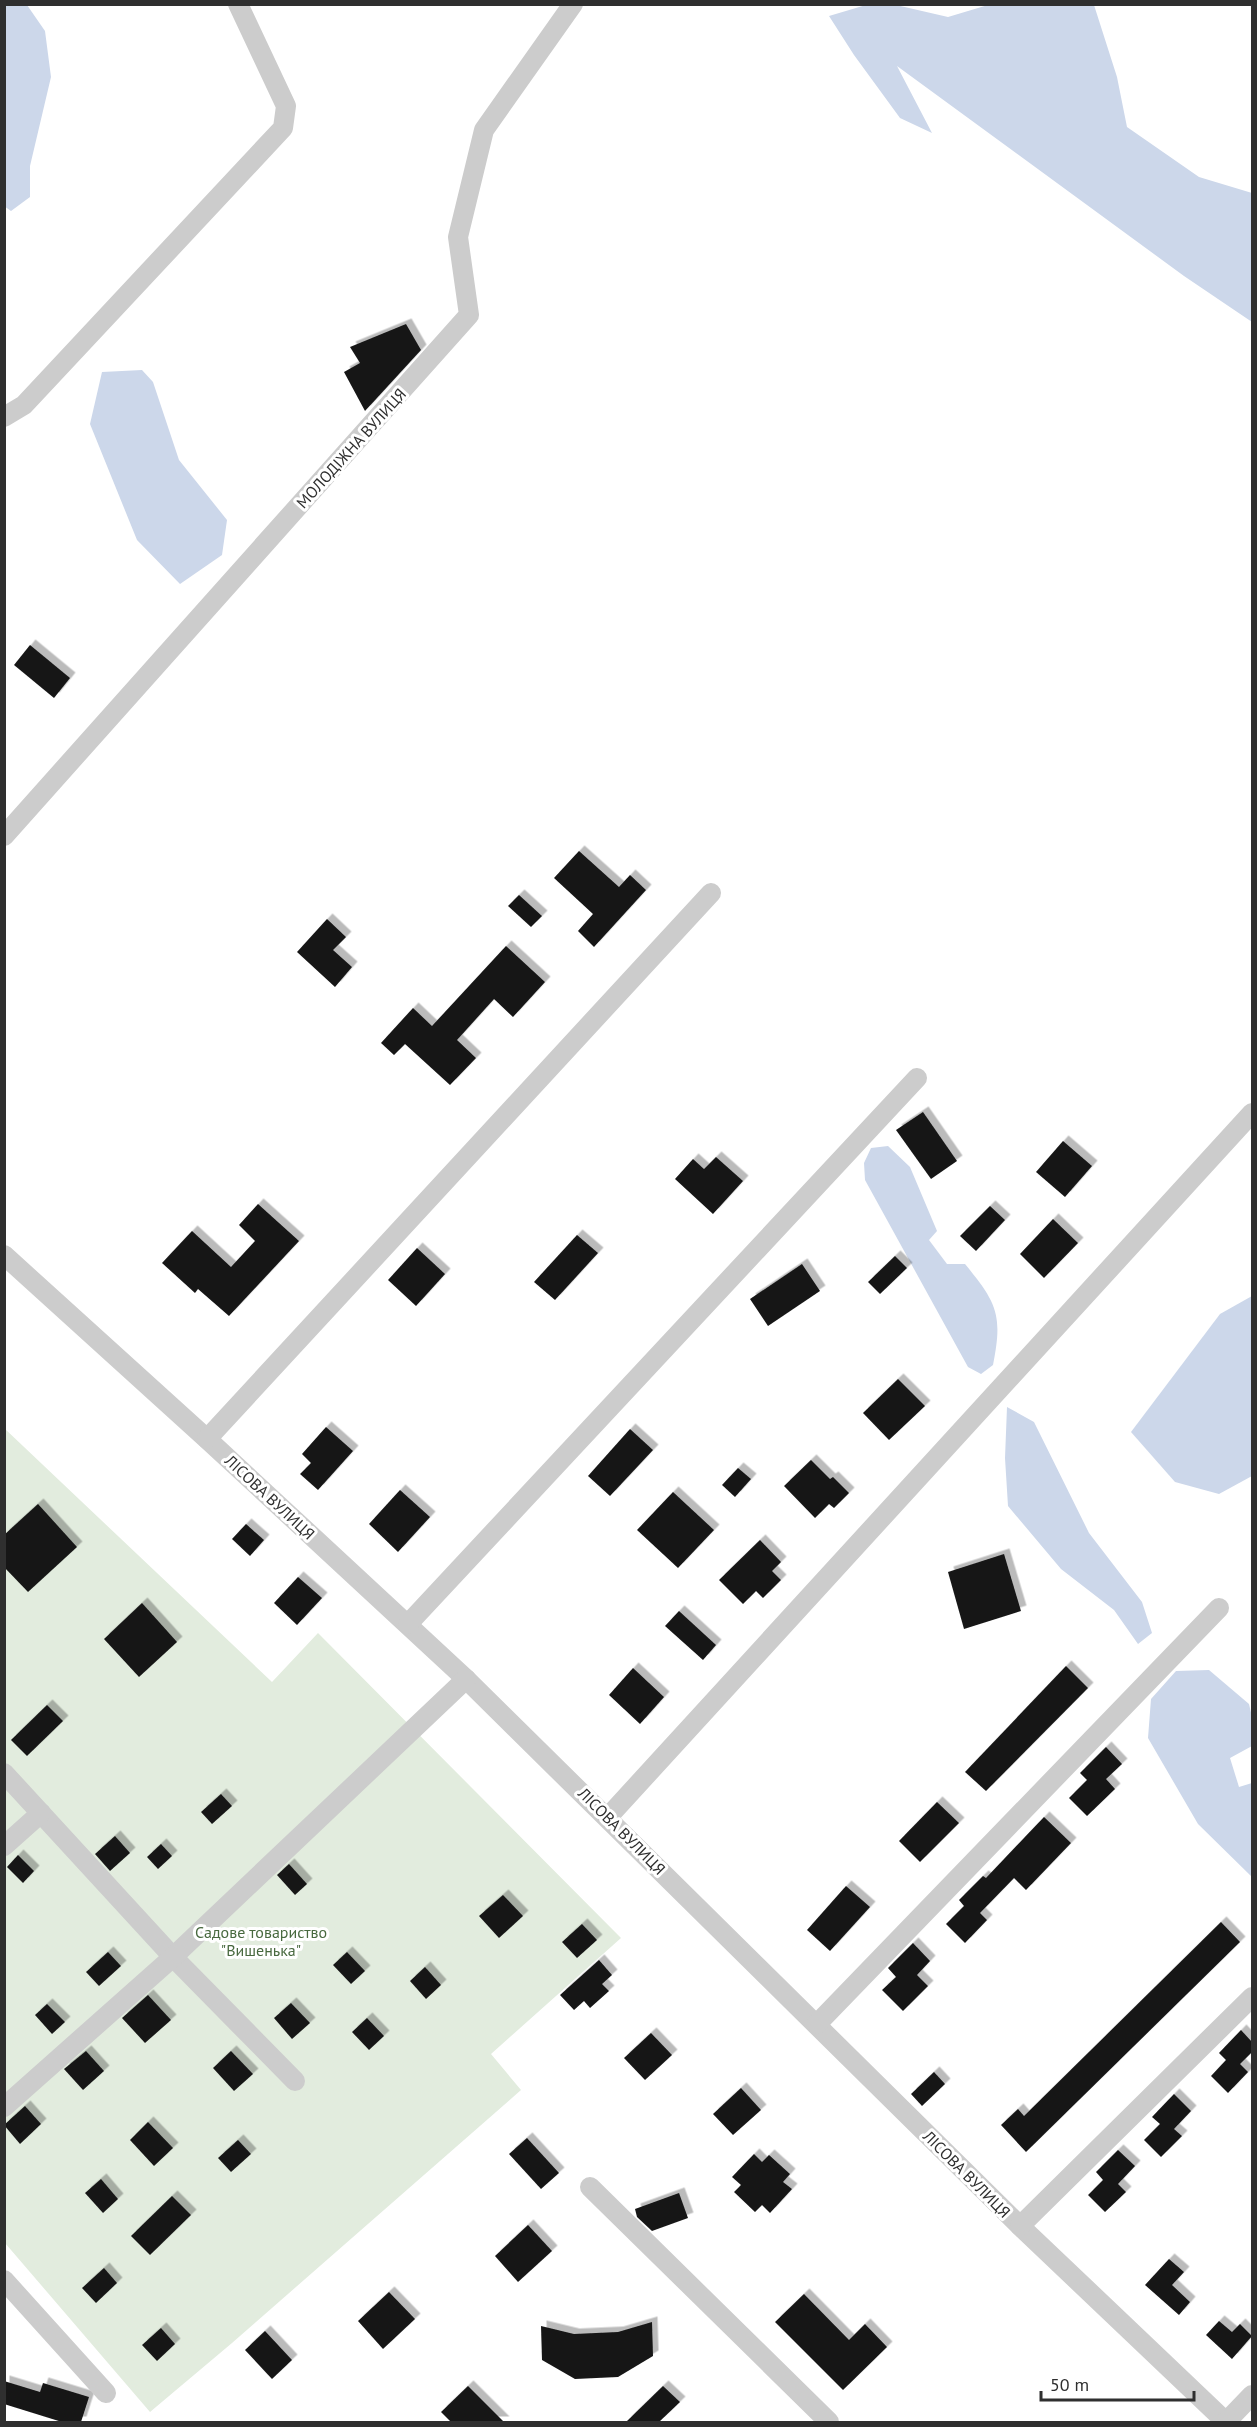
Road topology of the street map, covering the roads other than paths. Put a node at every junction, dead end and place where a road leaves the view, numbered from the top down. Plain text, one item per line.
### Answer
1 (238, 4) edge
2 (573, 4) edge
3 (4, 417) edge
4 (4, 836) edge
5 (711, 893) dead end
6 (916, 1078) dead end
7 (1252, 1113) edge
8 (4, 1255) edge
9 (207, 1438) junction
10 (1219, 1608) dead end
11 (408, 1624) junction
12 (466, 1679) junction
13 (4, 1773) edge
14 (41, 1813) junction
15 (608, 1817) junction
16 (4, 1846) edge
17 (173, 1957) junction
18 (1252, 1997) edge
19 (817, 2024) junction
20 (295, 2081) dead end
21 (4, 2107) edge
22 (590, 2187) dead end
23 (1020, 2226) junction
24 (4, 2280) edge
25 (106, 2393) dead end
26 (1252, 2395) edge
27 (829, 2422) edge
28 (1226, 2422) edge

1 - 3 street
2 - 4 street, МОЛОДІЖНА ВУЛИЦЯ
5 - 9 street
6 - 11 street
7 - 15 street
8 - 9 street, ЛІСОВА ВУЛИЦЯ
9 - 11 street, ЛІСОВА ВУЛИЦЯ
10 - 19 street
11 - 12 street, ЛІСОВА ВУЛИЦЯ
12 - 15 street, ЛІСОВА ВУЛИЦЯ
12 - 17 street
13 - 14 street
14 - 16 street
14 - 17 street
15 - 19 street, ЛІСОВА ВУЛИЦЯ
17 - 20 street
17 - 21 street
18 - 23 street
19 - 23 street, ЛІСОВА ВУЛИЦЯ
22 - 27 street
23 - 28 street, ЛІСОВА ВУЛИЦЯ
24 - 25 street
26 - 28 street

